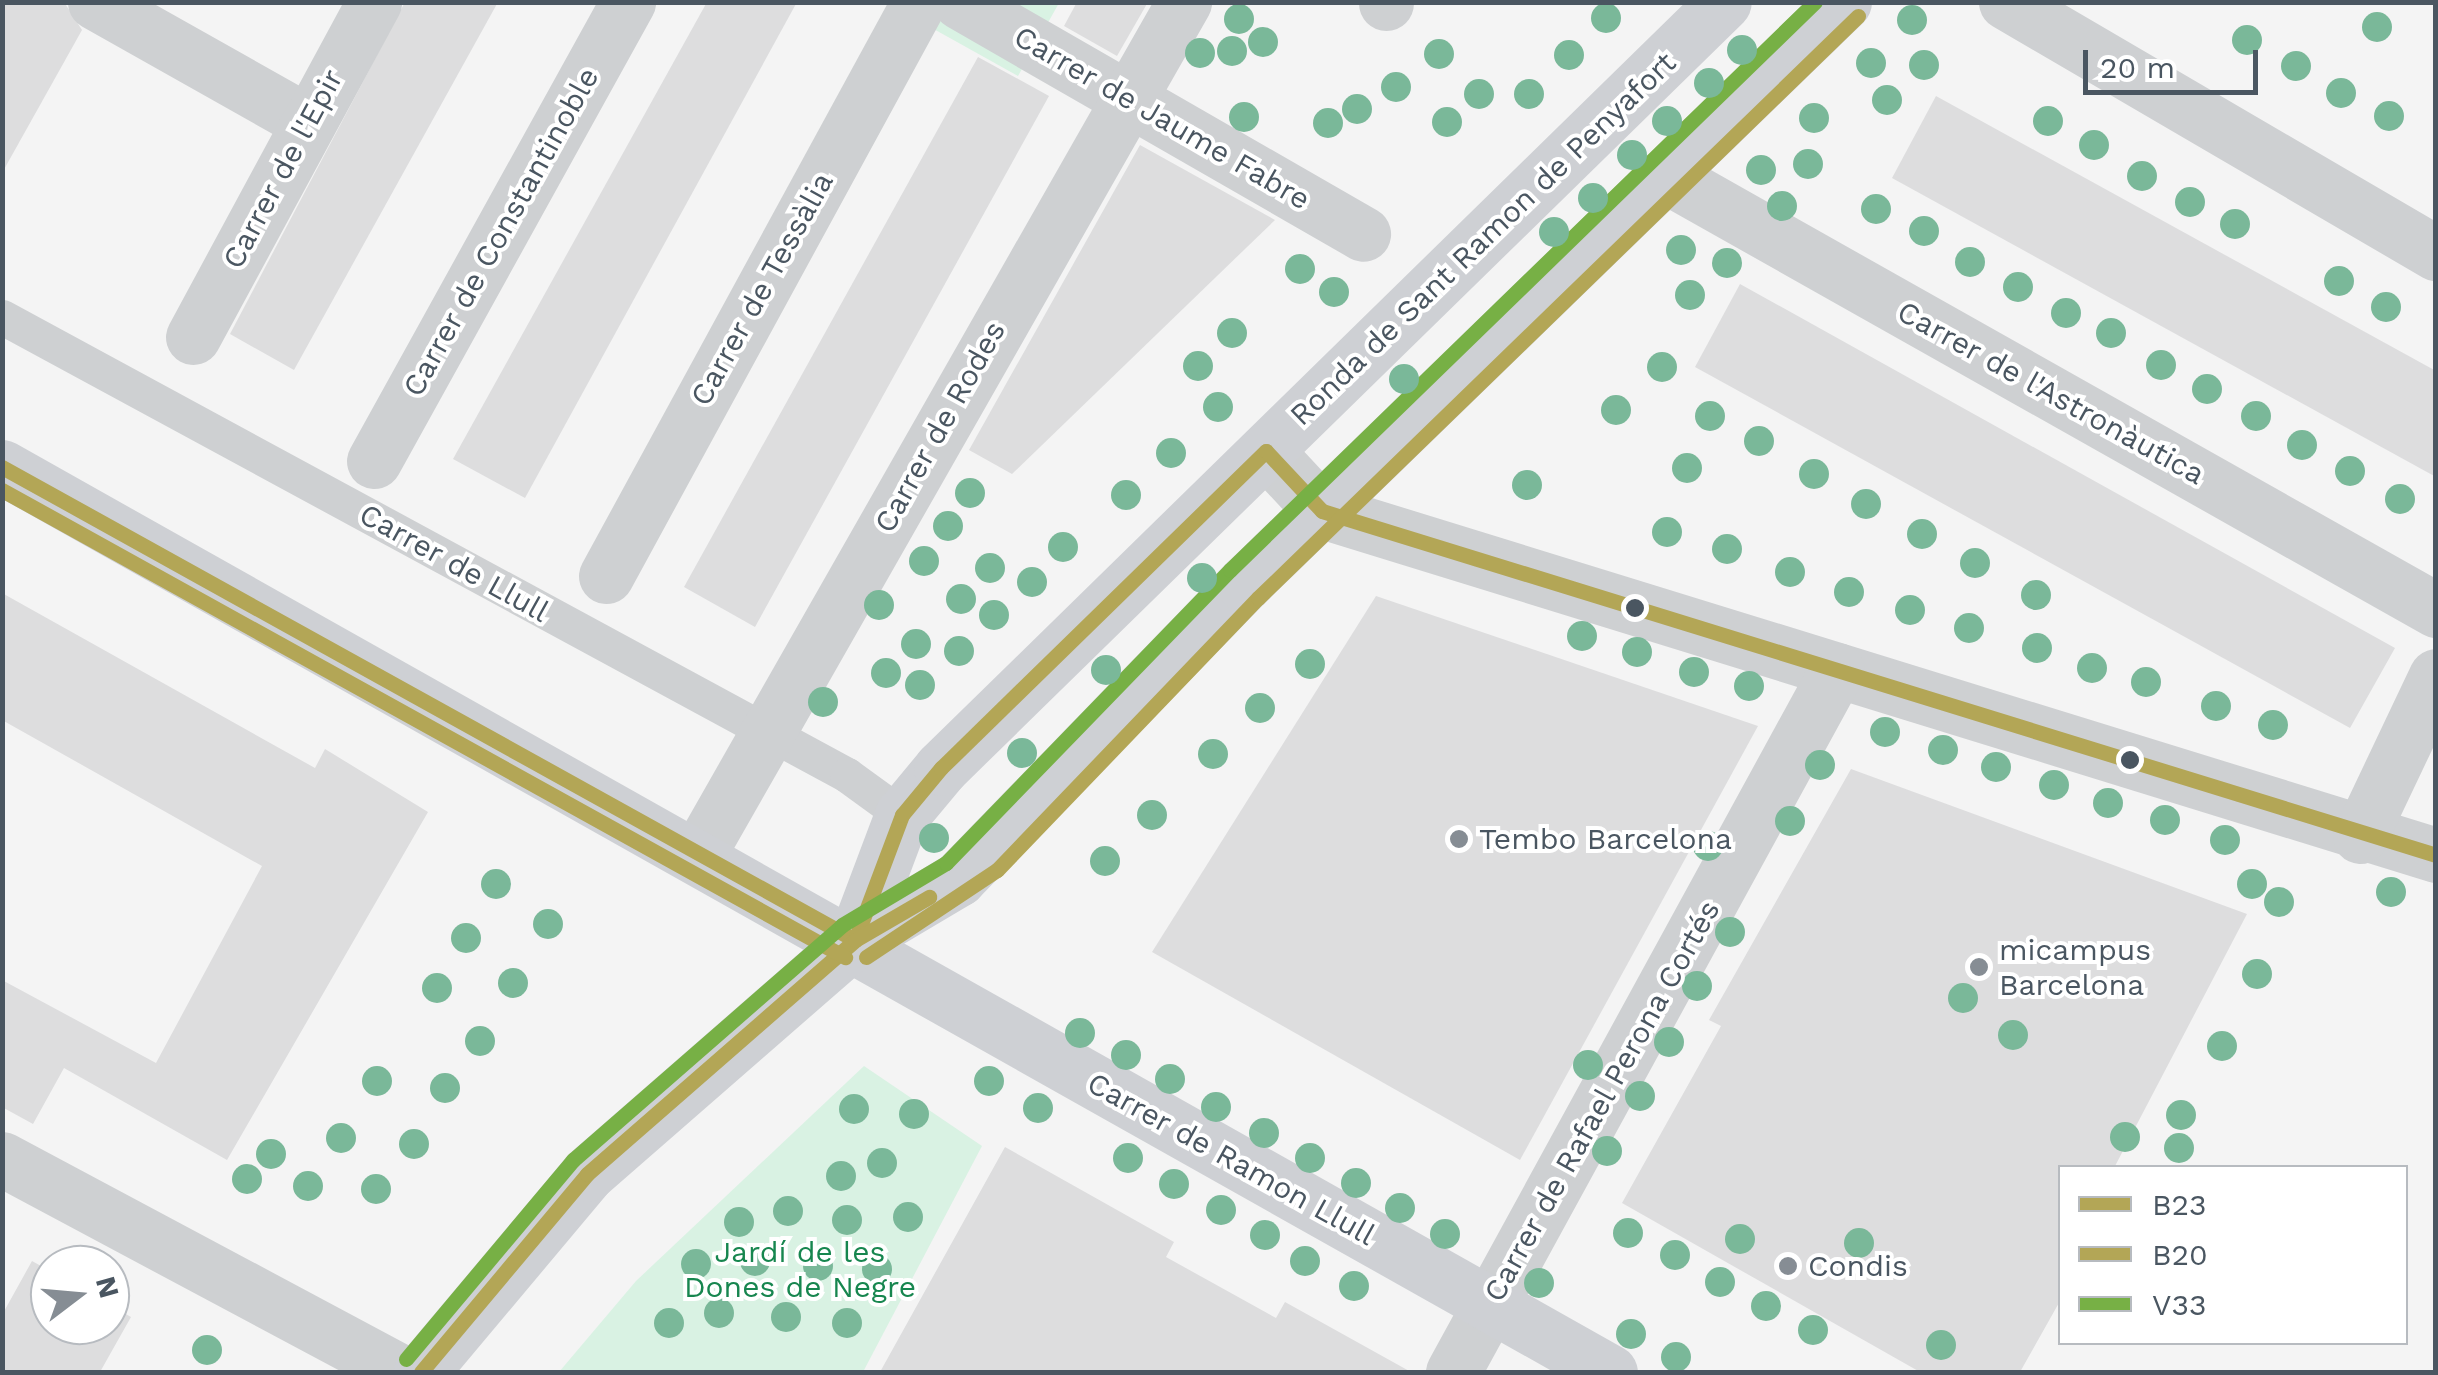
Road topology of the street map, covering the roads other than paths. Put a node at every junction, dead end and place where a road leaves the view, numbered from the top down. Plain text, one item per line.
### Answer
1 (95, 2) edge
2 (374, 2) edge
3 (628, 2) edge
4 (919, 2) edge
5 (960, 2) edge
6 (1184, 2) edge
7 (1724, 2) edge
8 (1844, 2) edge
9 (2006, 2) edge
10 (1126, 98) junction
11 (308, 122) junction
12 (1666, 176) junction
13 (1363, 234) dead end
14 (2436, 253) edge
15 (2, 317) edge
16 (194, 337) dead end
17 (1266, 452) junction
18 (374, 461) dead end
19 (2, 467) edge
20 (1322, 511) junction
21 (606, 576) dead end
22 (2436, 610) edge
23 (1837, 670) junction
24 (2436, 676) edge
25 (767, 733) junction
26 (902, 815) junction
27 (2360, 836) junction
28 (699, 854) junction
29 (2436, 855) edge
30 (856, 940) junction
31 (2, 1158) edge
32 (1491, 1304) junction
33 (401, 1372) edge
34 (421, 1372) edge
35 (1452, 1372) edge
36 (1610, 1372) edge

1 - 11 street
2 - 11 street, Carrer de l'Epir
3 - 18 street, Carrer de Constantinoble
4 - 21 street, Carrer de Tessàlia
5 - 10 street, Carrer de Jaume Fabre
6 - 10 street, Carrer de Rodes
7 - 17 street, Ronda de Sant Ramon de Penyafort
8 - 12 street
9 - 14 street
10 - 13 street, Carrer de Jaume Fabre
10 - 25 street, Carrer de Rodes
11 - 16 street, Carrer de l'Epir
12 - 20 street
12 - 22 street, Carrer de l'Astronàutica
15 - 25 lane, Carrer de Llull
17 - 20 street
17 - 26 street, Ronda de Sant Ramon de Penyafort
19 - 28 street
20 - 23 street
20 - 30 street
23 - 27 street
23 - 32 street, Carrer de Rafael Perona Cortés
24 - 27 street
25 - 26 lane, Carrer de Llull
25 - 28 street, Carrer de Rodes
26 - 30 street, Ronda de Sant Ramon de Penyafort
27 - 29 street
28 - 30 street
30 - 32 street, Carrer de Ramon Llull
30 - 34 street
31 - 33 street
32 - 35 street, Carrer de Rafael Perona Cortés
32 - 36 street, Carrer de Ramon Llull

